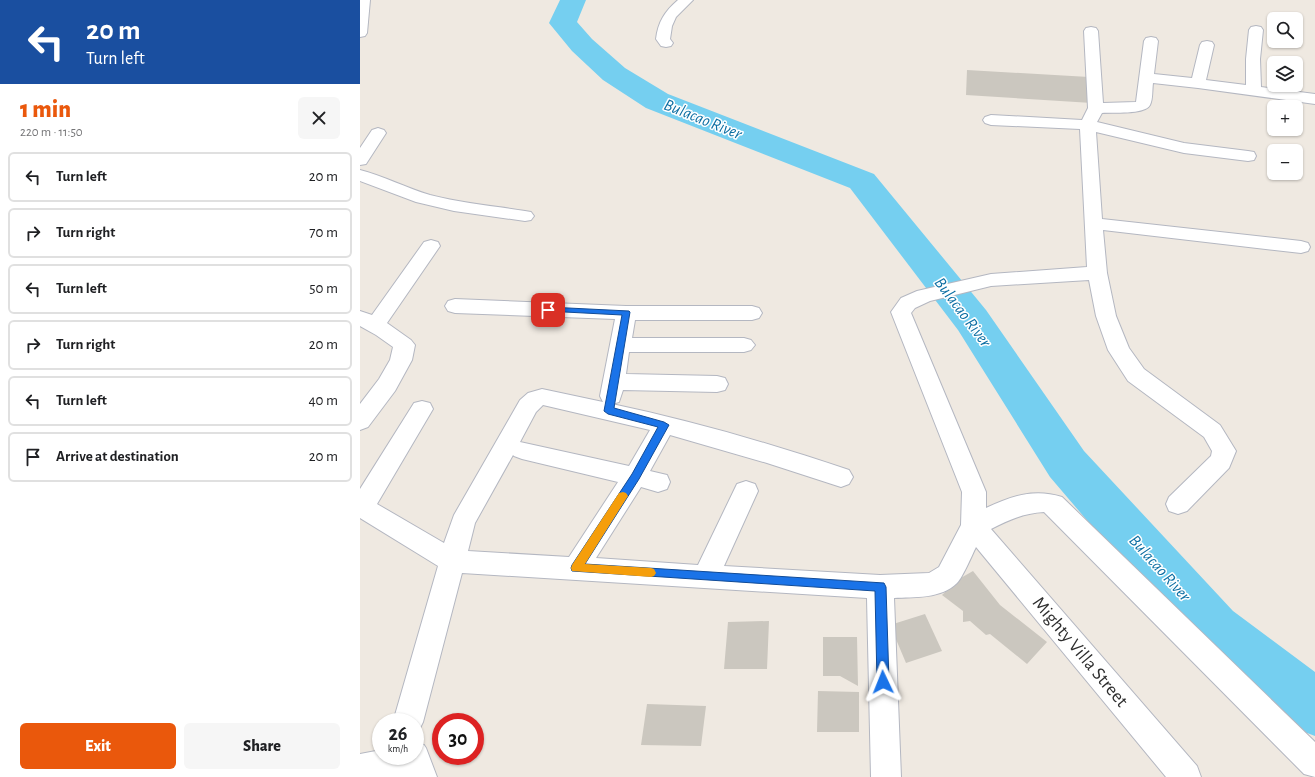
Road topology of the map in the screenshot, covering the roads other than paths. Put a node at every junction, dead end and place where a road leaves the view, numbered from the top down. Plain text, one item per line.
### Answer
1 (363, 0) edge
2 (686, 0) edge
3 (1256, 30) dead end
4 (1091, 31) dead end
5 (360, 33) edge
6 (1151, 41) dead end
7 (666, 43) dead end
8 (1206, 45) dead end
9 (1146, 78) junction
10 (1198, 83) junction
11 (1254, 90) junction
12 (1315, 99) edge
13 (1096, 108) junction
14 (991, 120) dead end
15 (1088, 125) junction
16 (378, 133) dead end
17 (1248, 156) dead end
18 (360, 160) edge
19 (360, 175) edge
20 (525, 216) dead end
21 (1093, 222) junction
22 (431, 246) dead end
23 (1301, 247) dead end
24 (1097, 273) junction
25 (455, 306) dead end
26 (626, 312) junction
27 (752, 313) dead end
28 (368, 321) edge
29 (620, 345) junction
30 (744, 345) dead end
31 (614, 382) junction
32 (717, 384) dead end
33 (422, 409) dead end
34 (608, 411) junction
35 (360, 421) edge
36 (664, 425) junction
37 (522, 450) dead end
38 (840, 477) dead end
39 (647, 479) junction
40 (1019, 490) dead end
41 (746, 491) dead end
42 (1178, 504) dead end
43 (361, 507) edge
44 (975, 517) junction
45 (452, 561) junction
46 (576, 568) junction
47 (706, 576) junction
48 (880, 587) junction
49 (410, 713) edge
50 (1315, 763) edge
51 (406, 765) edge
52 (360, 769) edge
53 (886, 777) edge
54 (1186, 777) edge

1 - 5 street
2 - 7 street
3 - 11 street
4 - 13 street
6 - 9 street
8 - 10 street
9 - 10 street
9 - 13 street
10 - 11 street
11 - 12 street
13 - 15 street
14 - 15 street
15 - 17 street
15 - 21 street
16 - 18 street
19 - 20 street
21 - 23 street
21 - 24 street
22 - 28 street
24 - 42 street
24 - 44 street
25 - 26 street
26 - 27 street
26 - 29 street
28 - 35 street
29 - 30 street
29 - 31 street
31 - 32 street
31 - 34 street
33 - 43 street
34 - 36 street
34 - 45 street
36 - 38 street
36 - 39 street
37 - 39 street
39 - 46 street
40 - 44 street
41 - 47 street
43 - 45 street
44 - 48 street
44 - 50 street
44 - 54 street, Mighty Villa Street
45 - 46 street
45 - 49 street
46 - 47 street
47 - 48 street
48 - 53 street
51 - 52 street

